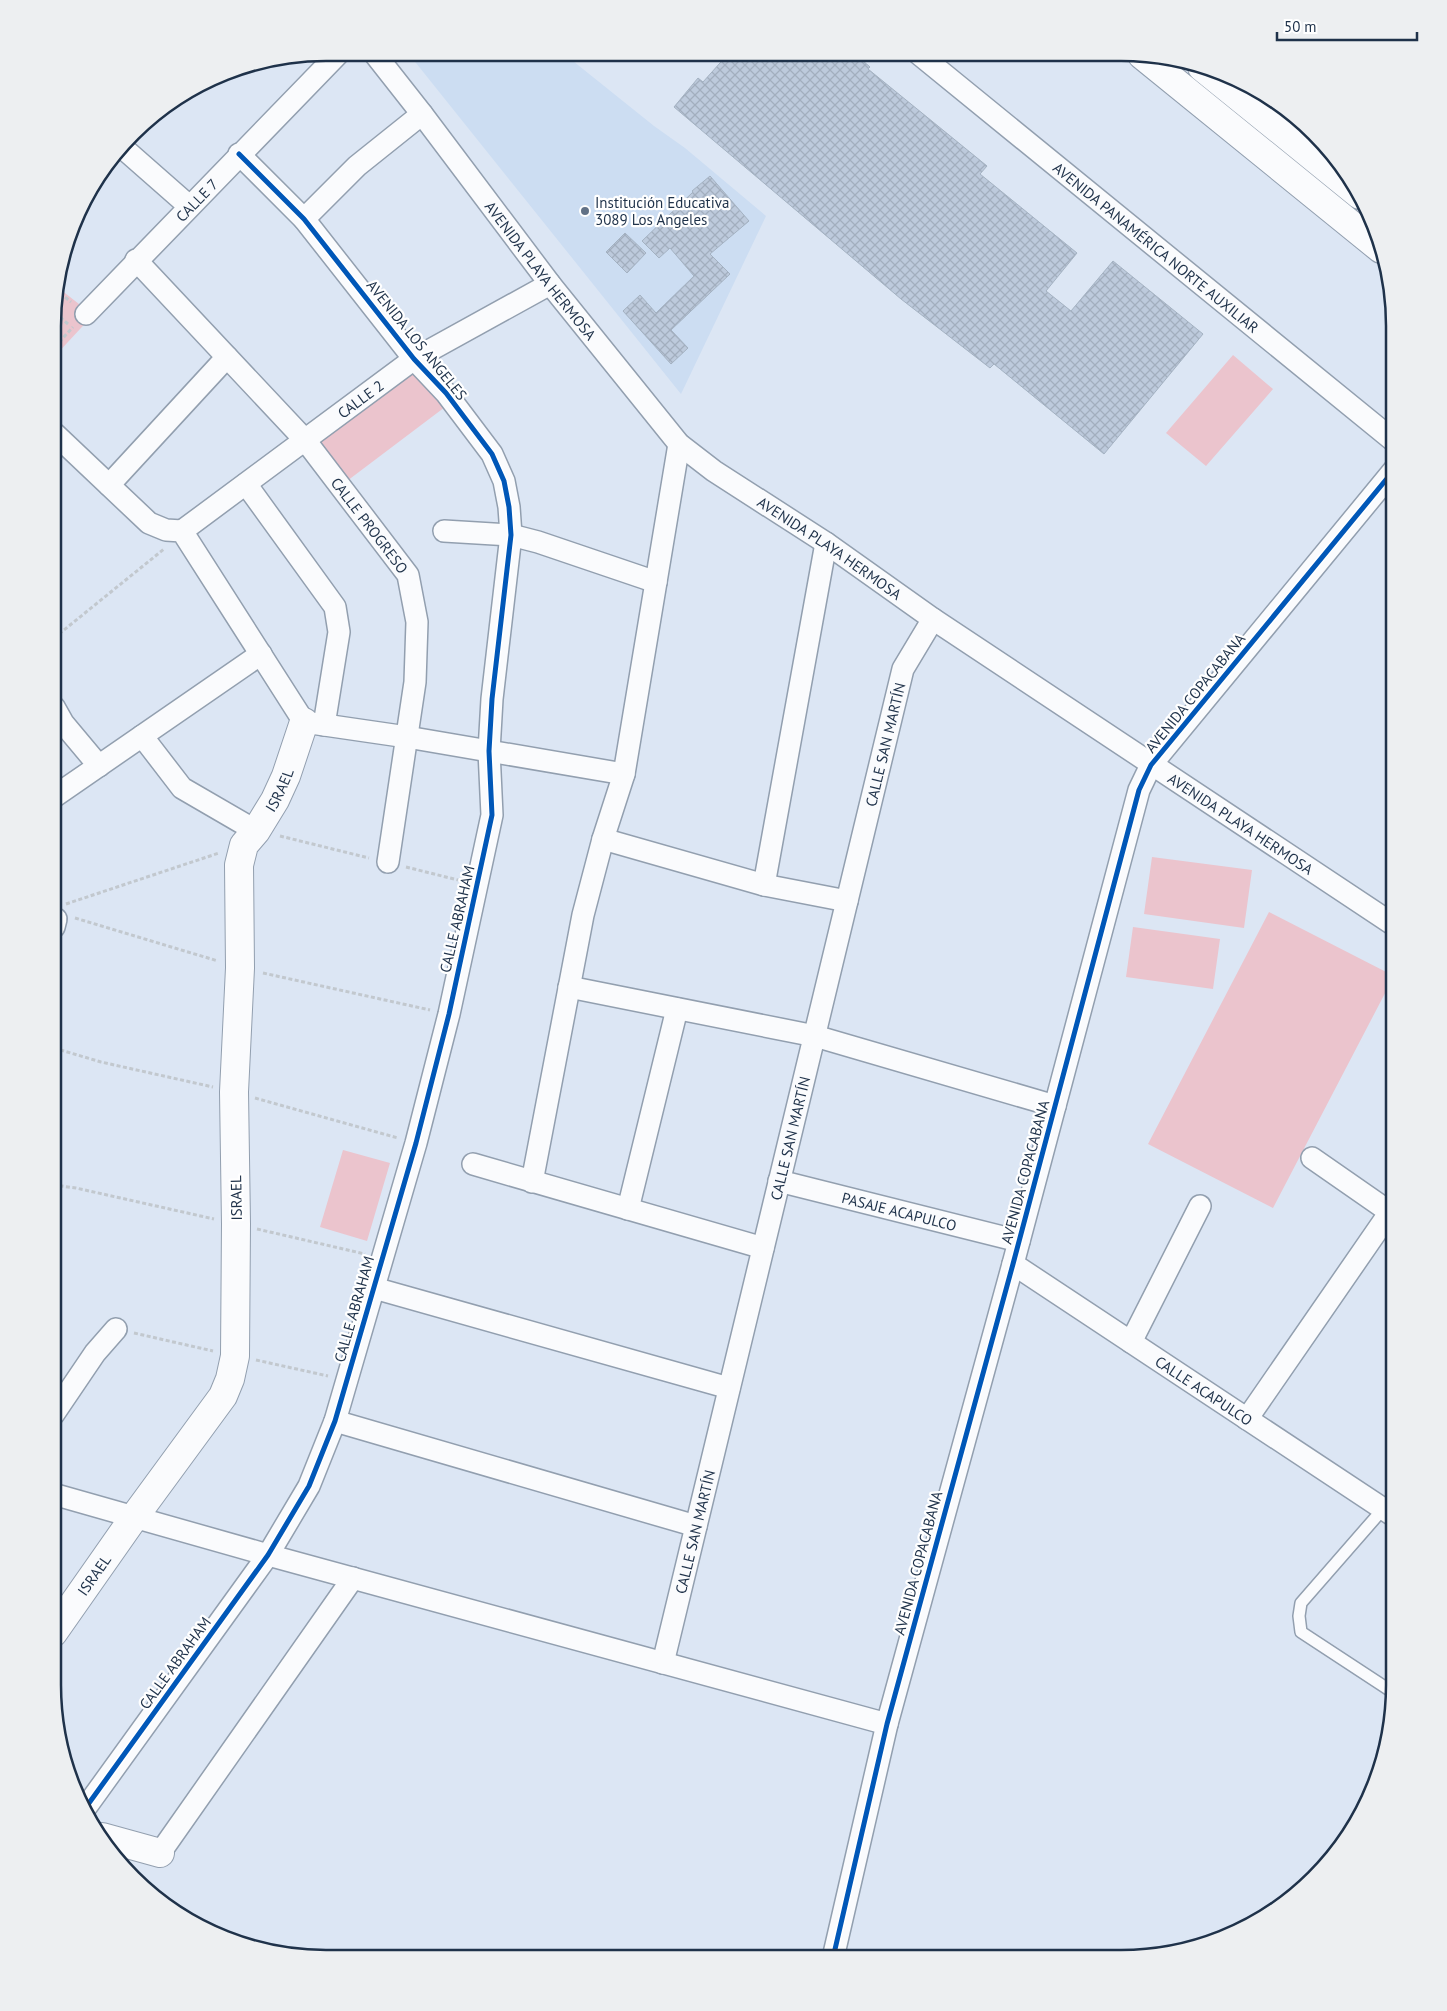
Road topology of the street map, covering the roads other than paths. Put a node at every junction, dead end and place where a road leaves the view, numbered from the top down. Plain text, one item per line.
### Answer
1 (330, 61) edge
2 (380, 61) edge
3 (928, 61) edge
4 (1153, 64) edge
5 (1220, 80) edge
6 (422, 114) junction
7 (127, 151) edge
8 (240, 154) junction
9 (1325, 157) edge
10 (189, 206) junction
11 (304, 219) junction
12 (1372, 242) edge
13 (136, 260) junction
14 (550, 284) junction
15 (79, 321) road end
16 (227, 357) junction
17 (414, 359) junction
18 (1386, 434) edge
19 (61, 440) edge
20 (305, 440) junction
21 (679, 444) junction
22 (1386, 480) edge
23 (246, 484) junction
24 (109, 485) junction
25 (182, 531) junction
26 (444, 531) dead end
27 (511, 535) junction
28 (826, 543) junction
29 (656, 582) junction
30 (933, 618) junction
31 (261, 654) junction
32 (61, 719) edge
33 (314, 723) junction
34 (142, 736) junction
35 (407, 737) junction
36 (489, 751) junction
37 (1152, 765) junction
38 (99, 766) junction
39 (624, 774) junction
40 (61, 792) edge
41 (250, 838) junction
42 (603, 839) junction
43 (388, 862) dead end
44 (764, 885) junction
45 (847, 901) junction
46 (1386, 920) edge
47 (569, 987) junction
48 (678, 1009) junction
49 (815, 1036) junction
50 (1056, 1106) junction
51 (1312, 1158) dead end
52 (473, 1164) dead end
53 (779, 1181) junction
54 (532, 1182) junction
55 (1200, 1206) dead end
56 (628, 1209) junction
57 (1386, 1210) edge
58 (1386, 1223) edge
59 (1020, 1242) junction
60 (763, 1248) junction
61 (1013, 1264) junction
62 (374, 1288) junction
63 (116, 1329) dead end
64 (1131, 1342) junction
65 (729, 1388) junction
66 (61, 1403) edge
67 (1248, 1419) junction
68 (335, 1421) junction
69 (61, 1496) edge
70 (1386, 1504) edge
71 (1386, 1510) edge
72 (135, 1516) junction
73 (696, 1526) junction
74 (268, 1555) junction
75 (354, 1578) junction
76 (61, 1622) edge
77 (663, 1663) junction
78 (1386, 1688) edge
79 (887, 1724) junction
80 (89, 1803) edge
81 (111, 1840) edge
82 (160, 1853) joint
83 (835, 1950) edge

1 - 8 street, CALLE 7
2 - 6 street, AVENIDA PLAYA HERMOSA
3 - 18 street, AVENIDA PANAMÉRICA NORTE AUXILIAR
4 - 12 main road
5 - 9 main road
6 - 11 street
6 - 14 street, AVENIDA PLAYA HERMOSA
7 - 10 street
8 - 10 street, CALLE 7
8 - 11 street, AVENIDA LOS ANGELES
10 - 13 street, CALLE 7
11 - 17 street, AVENIDA LOS ANGELES
13 - 15 street, CALLE 7
13 - 16 street, CALLE PROGRESO
14 - 17 street, CALLE 2
14 - 21 street, AVENIDA PLAYA HERMOSA
16 - 20 street, CALLE PROGRESO
16 - 24 street
17 - 20 street, CALLE 2
17 - 27 street, AVENIDA LOS ANGELES
19 - 24 street
20 - 23 street, CALLE 2
20 - 35 street, CALLE PROGRESO
21 - 28 street, AVENIDA PLAYA HERMOSA
21 - 29 street
22 - 37 street, AVENIDA COPACABANA
23 - 25 street, CALLE 2
23 - 33 street
24 - 25 street
25 - 31 street
26 - 27 street
27 - 29 street
27 - 36 street, AVENIDA LOS ANGELES
28 - 30 street, AVENIDA PLAYA HERMOSA
28 - 44 street
29 - 39 street
30 - 37 street, AVENIDA PLAYA HERMOSA
30 - 45 street, CALLE SAN MARTÍN
31 - 33 street
31 - 34 street
32 - 38 street
33 - 35 street
33 - 41 main road, ISRAEL
34 - 38 street
34 - 41 street
35 - 36 street
35 - 43 street, CALLE PROGRESO
36 - 39 street
36 - 62 street, CALLE ABRAHAM
37 - 46 street, AVENIDA PLAYA HERMOSA
37 - 50 street, AVENIDA COPACABANA
38 - 40 street
39 - 42 street
41 - 72 main road, ISRAEL
42 - 44 street
42 - 47 street
44 - 45 street
45 - 49 street, CALLE SAN MARTÍN
47 - 48 street
47 - 54 street
48 - 49 street
48 - 56 street
49 - 50 street
49 - 53 street, CALLE SAN MARTÍN
50 - 59 street, AVENIDA COPACABANA
51 - 57 street
52 - 54 street
53 - 59 street, PASAJE ACAPULCO
53 - 60 street, CALLE SAN MARTÍN
54 - 56 street
55 - 64 street
56 - 60 street
58 - 67 street
59 - 61 street, AVENIDA COPACABANA
60 - 65 street, CALLE SAN MARTÍN
61 - 64 street, CALLE ACAPULCO
61 - 79 street, AVENIDA COPACABANA
62 - 65 street
62 - 68 street, CALLE ABRAHAM
63 - 66 street
64 - 67 street, CALLE ACAPULCO
65 - 73 street, CALLE SAN MARTÍN
67 - 70 street, CALLE ACAPULCO
68 - 73 street
68 - 74 street, CALLE ABRAHAM
69 - 72 street
71 - 78 lane
72 - 74 street
72 - 76 main road, ISRAEL
73 - 77 street, CALLE SAN MARTÍN
74 - 75 street
74 - 80 street, CALLE ABRAHAM
75 - 77 street
75 - 82 street
77 - 79 street
79 - 83 street, AVENIDA COPACABANA
81 - 82 main road

